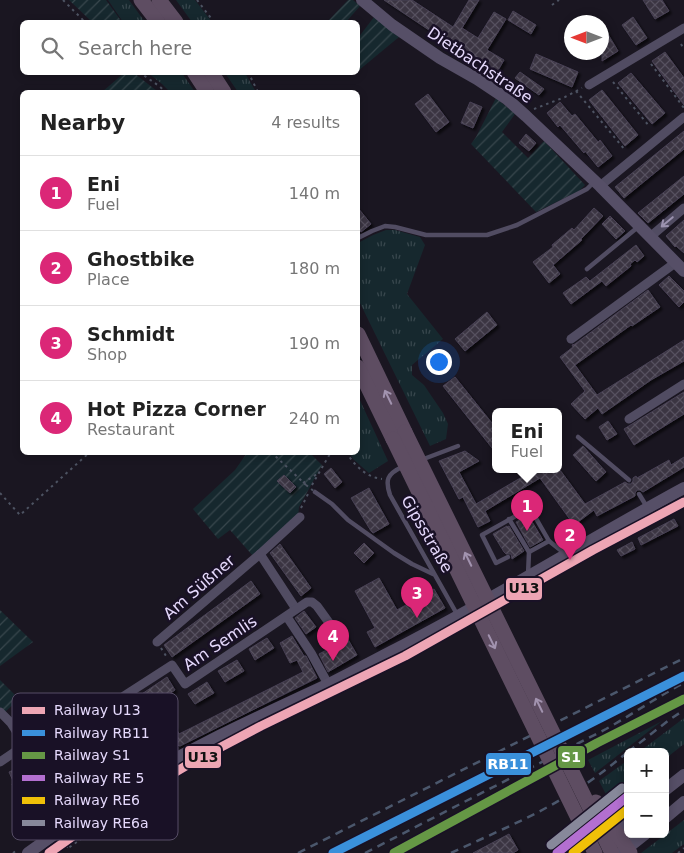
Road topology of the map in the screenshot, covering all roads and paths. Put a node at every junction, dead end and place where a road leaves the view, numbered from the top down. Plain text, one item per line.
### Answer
1 (63, 0) edge
2 (141, 0) edge
3 (159, 0) edge
4 (197, 0) edge
5 (362, 0) edge
6 (559, 0) edge
7 (552, 5) dead end
8 (84, 20) edge
9 (156, 20) edge
10 (174, 20) edge
11 (212, 20) edge
12 (684, 28) edge
13 (681, 44) dead end
14 (684, 49) edge
15 (651, 64) dead end
16 (607, 74) junction
17 (143, 75) edge
18 (196, 75) edge
19 (213, 75) edge
20 (250, 75) edge
21 (589, 85) dead end
22 (164, 90) edge
23 (206, 90) edge
24 (223, 90) edge
25 (257, 90) edge
26 (684, 108) edge
27 (526, 116) junction
28 (684, 117) edge
29 (649, 126) dead end
30 (625, 150) dead end
31 (597, 184) junction
32 (684, 208) edge
33 (639, 226) junction
34 (360, 237) edge
35 (650, 237) junction
36 (680, 267) edge
37 (588, 269) dead end
38 (360, 339) edge
39 (571, 339) dead end
40 (360, 370) edge
41 (684, 384) edge
42 (629, 419) dead end
43 (399, 435) junction
44 (578, 437) dead end
45 (458, 446) dead end
46 (87, 455) edge
47 (274, 455) edge
48 (329, 455) edge
49 (348, 455) edge
50 (417, 461) dead end
51 (409, 464) dead end
52 (319, 473) junction
53 (387, 480) junction
54 (629, 480) dead end
55 (303, 482) junction
56 (684, 488) edge
57 (315, 492) joint
58 (0, 493) edge
59 (639, 494) dead end
60 (647, 508) junction
61 (300, 517) joint
62 (509, 519) junction
63 (549, 541) junction
64 (529, 552) junction
65 (260, 554) junction
66 (566, 554) junction
67 (508, 557) dead end
68 (435, 574) junction
69 (528, 576) junction
70 (296, 609) junction
71 (287, 617) junction
72 (459, 617) junction
73 (335, 631) dead end
74 (157, 642) joint
75 (172, 665) junction
76 (328, 684) junction
77 (128, 693) edge
78 (0, 712) edge
79 (12, 725) edge
80 (561, 749) junction
81 (12, 754) edge
82 (178, 760) edge
83 (0, 762) edge
84 (684, 775) edge
85 (559, 779) junction
86 (669, 787) edge
87 (684, 802) edge
88 (669, 815) edge
89 (624, 824) edge
90 (641, 838) edge
91 (47, 840) edge
92 (684, 848) edge
93 (626, 851) edge
94 (28, 853) edge
95 (583, 853) edge
96 (588, 853) edge
97 (595, 853) edge
98 (612, 853) edge
99 (678, 853) edge

1 - 8 path
2 - 9 highway
3 - 10 highway
4 - 11 path
5 - 27 main road, Dietbachstraße
6 - 7 path
12 - 16 street
13 - 14 path
15 - 26 path
16 - 21 street
16 - 29 path
17 - 22 path
18 - 23 highway
19 - 24 highway
20 - 25 path
27 - 30 path
27 - 31 main road, Dietbachstraße
28 - 31 street
31 - 33 main road, Dietbachstraße
31 - 34 lane
32 -> 35 street
33 - 35 main road, Dietbachstraße
33 - 37 lane
35 - 36 main road, Dietbachstraße
36 - 39 street
43 -> 38 highway
40 - 43 highway
41 - 42 street
80 -> 43 highway, bridge
43 -> 85 highway, bridge
44 - 54 lane
45 - 50 lane
46 - 58 path
47 - 55 path
48 - 52 path
49 - 53 path
51 - 53 lane, Gipsstraße
52 - 55 path
52 - 61 path
53 - 68 lane, Gipsstraße
55 - 57 path, bridge
56 - 60 main road
57 - 68 lane
59 - 60 lane
60 - 66 main road
61 - 65 street, Am Süßner
62 - 63 lane
62 - 64 lane
62 - 67 lane
63 - 64 lane
63 - 66 lane
64 - 69 lane
65 - 70 street, Am Süßner
65 - 74 street, Am Süßner
66 - 69 main road
68 - 72 lane, Gipsstraße
69 - 72 main road
70 - 71 street
70 - 73 street
71 - 75 street, Am Semlis
71 - 76 street
72 - 76 main road
74 - 75 path
75 - 77 street, Am Semlis
76 - 82 main road
78 - 79 street
80 - 93 highway, bridge
80 - 98 highway, bridge
81 - 83 street
84 - 86 main road
85 - 95 highway, bridge
85 - 97 highway, bridge
87 - 88 main road
89 - 96 main road
90 - 93 main road
91 - 94 main road
92 - 99 path

